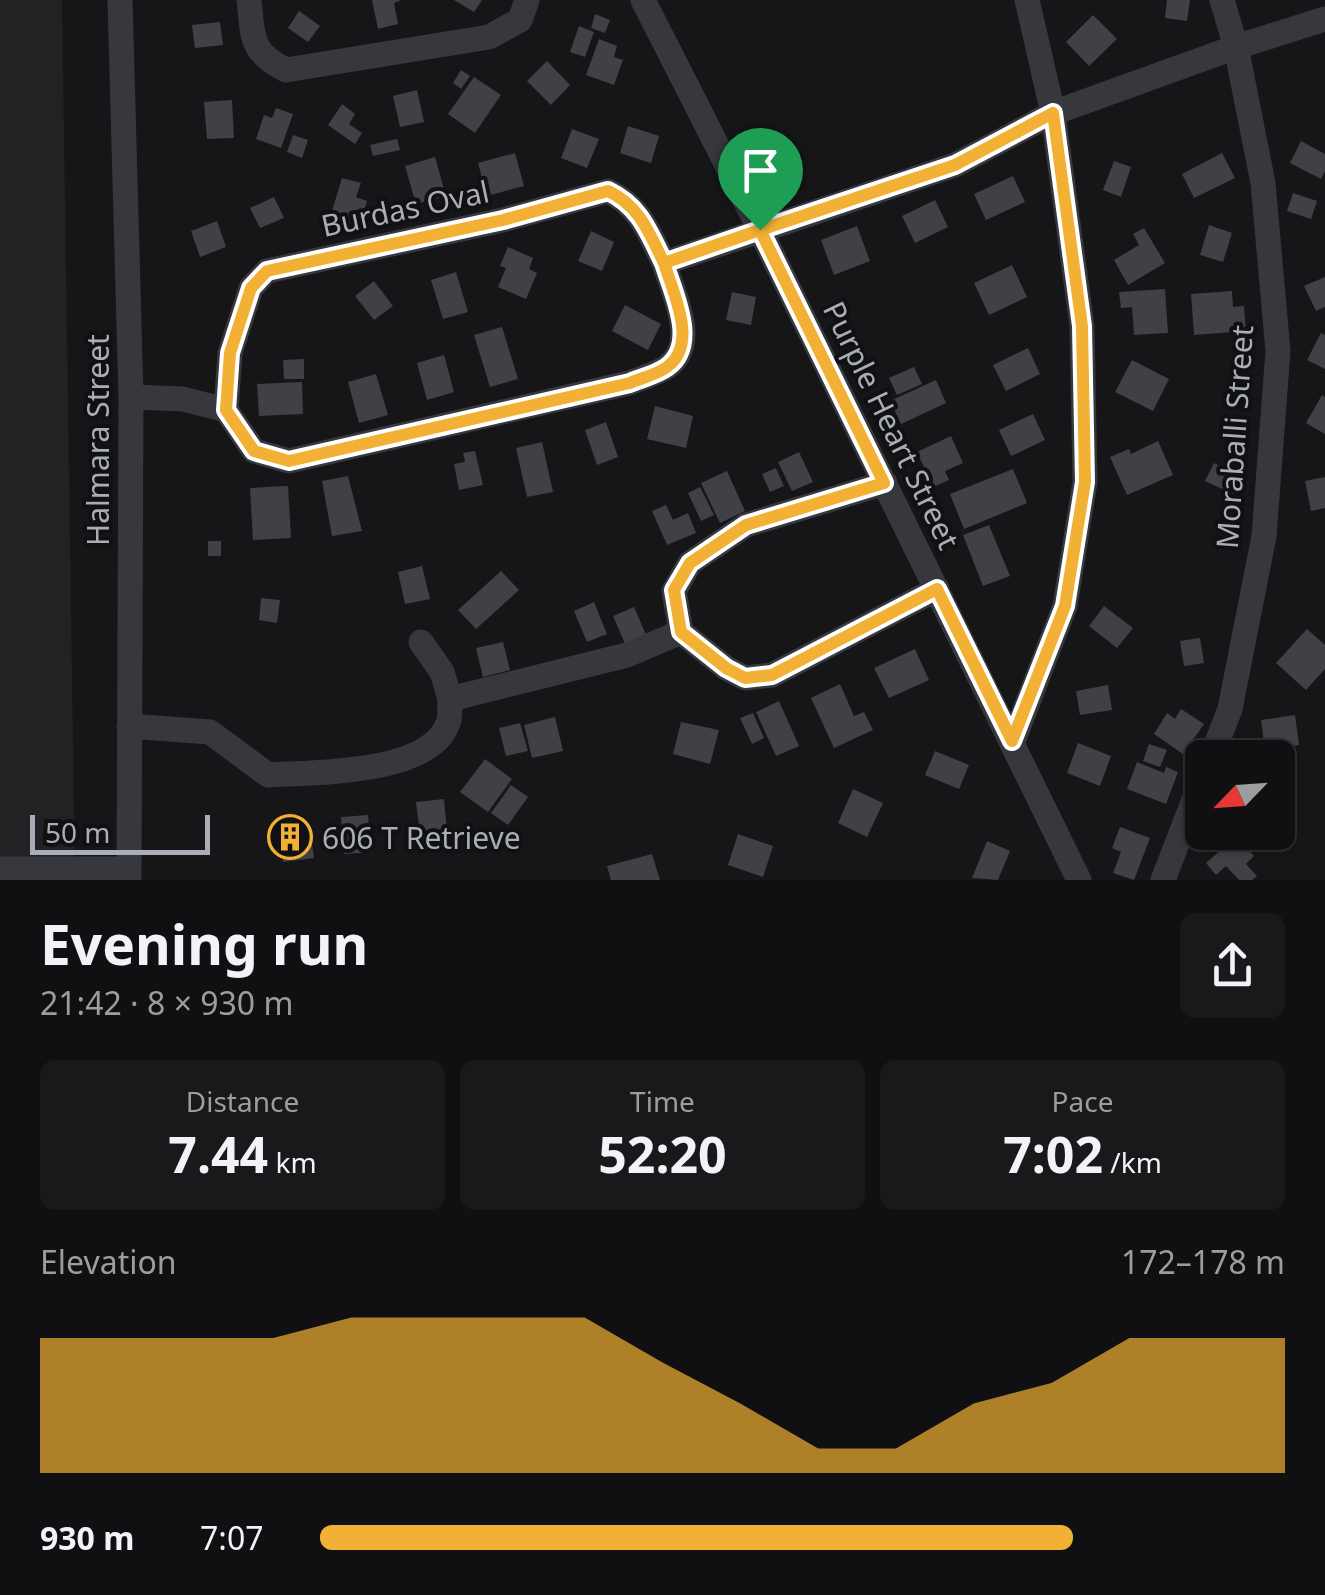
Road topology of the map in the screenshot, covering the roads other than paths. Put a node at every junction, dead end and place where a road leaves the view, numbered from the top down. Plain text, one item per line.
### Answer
1 (120, 0) edge
2 (249, 0) edge
3 (527, 0) edge
4 (643, 0) edge
5 (1028, 0) edge
6 (1222, 0) edge
7 (1325, 19) edge
8 (1236, 47) junction
9 (1053, 113) junction
10 (760, 230) junction
11 (664, 263) junction
12 (131, 398) junction
13 (226, 410) junction
14 (884, 483) junction
15 (937, 589) junction
16 (681, 632) junction
17 (420, 642) dead end
18 (450, 700) junction
19 (129, 726) junction
20 (1218, 740) edge
21 (1012, 741) junction
22 (1185, 823) edge
23 (0, 869) edge
24 (129, 875) edge
25 (1079, 880) edge
26 (1163, 880) edge

1 - 12 street, Halmara Street
2 - 3 street
4 - 10 street, Purple Heart Street
5 - 9 street
6 - 8 street, Moraballi Street
7 - 8 street
8 - 9 street
8 - 20 street, Moraballi Street
9 - 10 street
9 - 21 street
10 - 11 street
10 - 14 street, Purple Heart Street
11 - 13 street, Burdas Oval
11 - 13 street, Burdas Oval
12 - 13 street
12 - 19 street, Halmara Street
14 - 15 street, Purple Heart Street
14 - 16 street
15 - 16 street
15 - 21 street, Purple Heart Street
16 - 18 street
17 - 18 street
18 - 19 street
19 - 24 street, Halmara Street
21 - 25 street, Purple Heart Street
22 - 26 street
23 - 24 street

